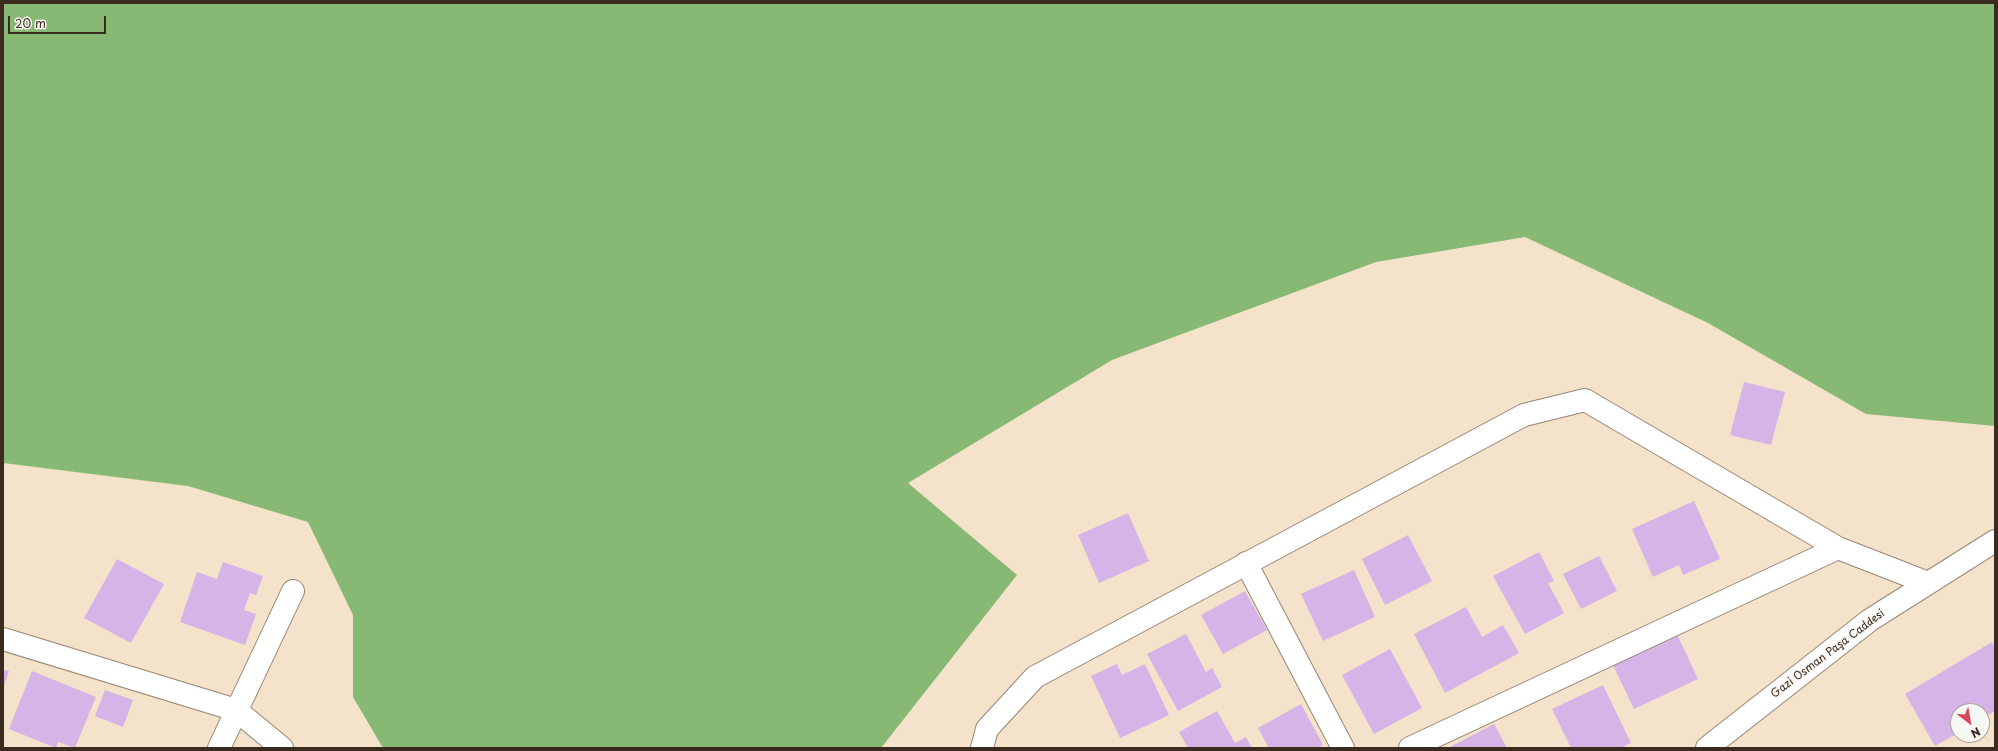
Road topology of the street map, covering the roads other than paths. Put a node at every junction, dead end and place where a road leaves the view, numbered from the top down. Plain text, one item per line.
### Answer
1 (1995, 541) edge
2 (1838, 548) junction
3 (1246, 563) junction
4 (1928, 583) junction
5 (293, 591) dead end
6 (3, 639) edge
7 (236, 710) junction
8 (219, 748) edge
9 (282, 748) edge
10 (982, 748) edge
11 (1344, 748) edge
12 (1410, 748) edge
13 (1707, 748) edge

1 - 4 street, Gazi Osman Paşa Caddesi
2 - 3 street
2 - 4 street
2 - 12 street
3 - 10 street
3 - 11 street
4 - 13 street, Gazi Osman Paşa Caddesi
5 - 7 street
6 - 7 street
7 - 8 street
7 - 9 street

